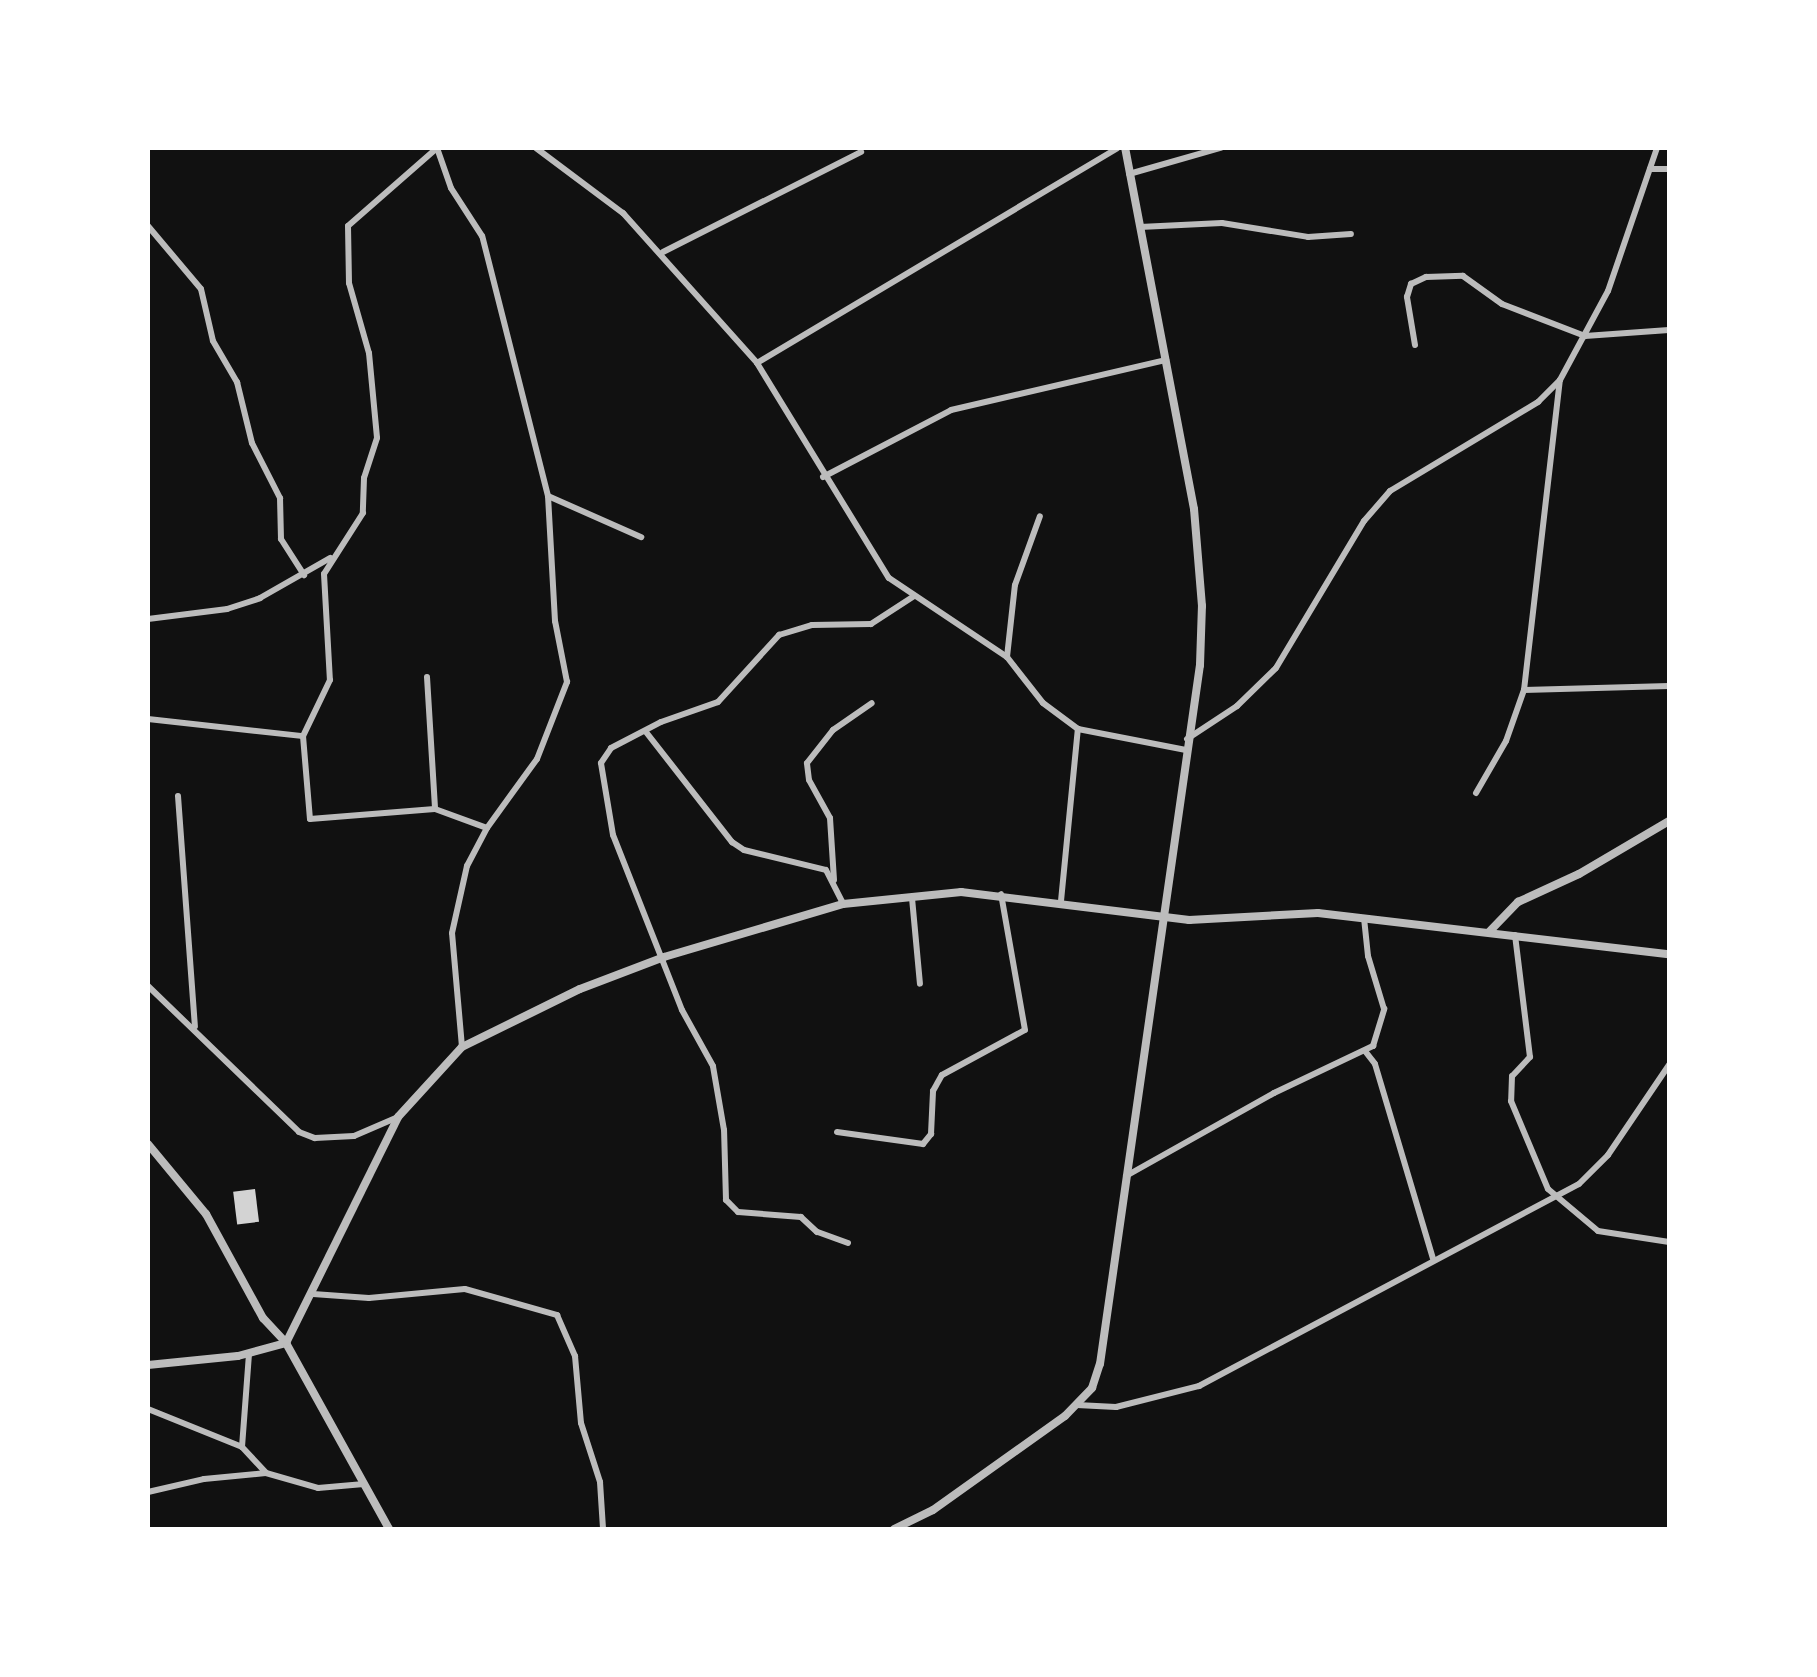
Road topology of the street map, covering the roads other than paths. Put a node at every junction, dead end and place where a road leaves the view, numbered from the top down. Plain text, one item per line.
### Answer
1 (536, 148) edge
2 (554, 148) edge
3 (1117, 148) edge
4 (1125, 148) edge
5 (1220, 148) edge
6 (1657, 148) edge
7 (861, 152) dead end
8 (549, 155) junction
9 (1650, 169) junction
10 (1669, 169) edge
11 (1129, 174) junction
12 (148, 226) edge
13 (1140, 227) junction
14 (1351, 234) dead end
15 (663, 252) junction
16 (1669, 330) edge
17 (1585, 336) junction
18 (1415, 345) dead end
19 (1166, 360) junction
20 (757, 363) junction
21 (1560, 380) junction
22 (823, 477) junction
23 (548, 496) junction
24 (1040, 516) dead end
25 (641, 537) dead end
26 (330, 558) junction
27 (304, 575) junction
28 (914, 596) junction
29 (148, 619) edge
30 (1007, 657) junction
31 (427, 677) dead end
32 (1669, 686) edge
33 (1524, 690) junction
34 (872, 703) dead end
35 (148, 719) edge
36 (1078, 729) junction
37 (646, 732) junction
38 (303, 736) junction
39 (1187, 739) junction
40 (1186, 750) junction
41 (1476, 793) dead end
42 (178, 796) dead end
43 (435, 809) junction
44 (1669, 821) edge
45 (487, 828) junction
46 (834, 883) junction
47 (1001, 894) junction
48 (912, 898) junction
49 (1061, 901) junction
50 (843, 904) junction
51 (1364, 917) junction
52 (1162, 918) junction
53 (1489, 932) junction
54 (1515, 935) junction
55 (1669, 954) edge
56 (664, 957) junction
57 (920, 984) dead end
58 (148, 986) edge
59 (195, 1026) junction
60 (462, 1047) junction
61 (1365, 1051) junction
62 (1669, 1065) edge
63 (398, 1117) junction
64 (837, 1132) dead end
65 (148, 1144) edge
66 (1126, 1176) junction
67 (1555, 1196) junction
68 (1669, 1242) edge
69 (848, 1243) dead end
70 (1433, 1259) junction
71 (313, 1294) junction
72 (286, 1343) junction
73 (249, 1354) junction
74 (148, 1365) edge
75 (1077, 1405) junction
76 (148, 1409) edge
77 (242, 1447) junction
78 (266, 1473) junction
79 (364, 1484) junction
80 (148, 1492) edge
81 (914, 1526) edge
82 (389, 1529) edge
83 (603, 1529) edge
84 (894, 1529) edge

1 - 8 street
2 - 8 street
3 - 20 street
4 - 11 street
5 - 11 street
6 - 9 street
7 - 15 street
8 - 15 street
9 - 10 street
9 - 17 street
11 - 13 street
12 - 27 street
13 - 14 street
13 - 19 street
15 - 20 street
16 - 17 street
17 - 18 street
17 - 21 street
19 - 22 street
19 - 39 street
20 - 22 street
21 - 33 street
21 - 39 street
22 - 28 street
23 - 25 street
23 - 26 street
23 - 45 street
24 - 30 street
26 - 27 street
26 - 38 street
27 - 29 street
28 - 30 street
28 - 37 street
30 - 36 street
31 - 43 street
32 - 33 street
33 - 41 street
34 - 46 street
35 - 38 street
36 - 40 street
36 - 49 street
37 - 46 street
37 - 56 street
38 - 43 street
39 - 40 street
40 - 52 street
42 - 59 street
43 - 45 street
44 - 53 street
45 - 60 street
46 - 50 street
47 - 48 street
47 - 49 street
47 - 64 street
48 - 50 street
48 - 57 street
49 - 52 street
50 - 56 street
51 - 52 street
51 - 53 street
51 - 61 street
52 - 66 street
53 - 54 street
54 - 55 street
54 - 67 street
56 - 60 street
56 - 69 street
58 - 59 street
59 - 63 street
60 - 63 street
61 - 66 street
61 - 70 street
62 - 67 street
63 - 71 street
65 - 72 street
66 - 75 street
67 - 68 street
67 - 70 street
70 - 75 street
71 - 72 street
71 - 83 street
72 - 73 street
72 - 79 street
73 - 74 street
73 - 77 street
75 - 81 street
76 - 77 street
77 - 78 street
78 - 79 street
78 - 80 street
79 - 82 street
81 - 84 street

